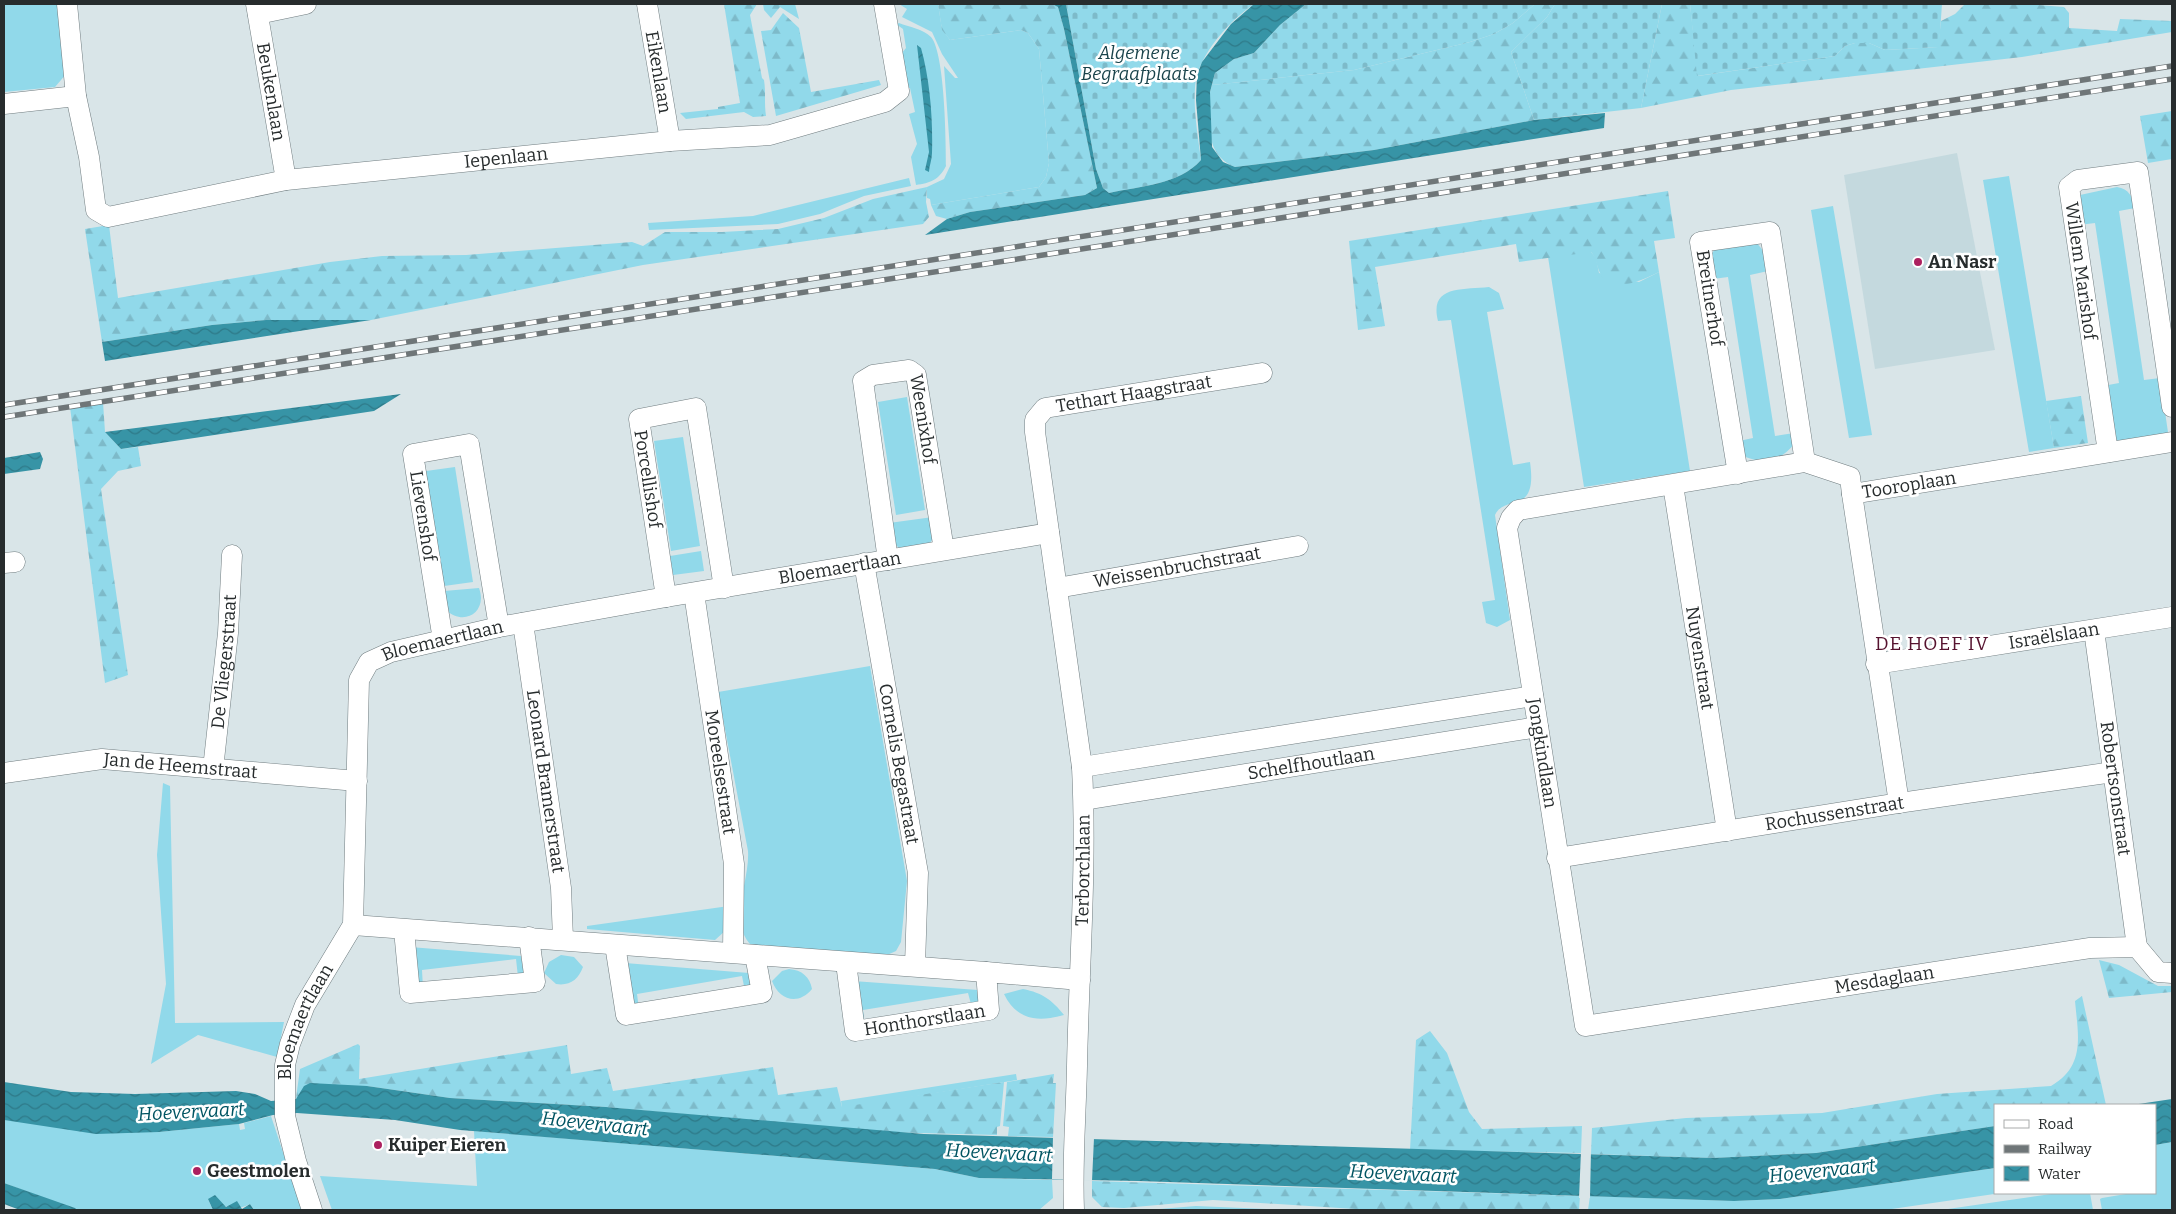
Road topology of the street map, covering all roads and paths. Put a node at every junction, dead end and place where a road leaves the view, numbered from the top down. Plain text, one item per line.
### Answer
1 (67, 4) edge
2 (306, 4) edge
3 (647, 4) edge
4 (884, 4) edge
5 (257, 9) edge
6 (76, 96) junction
7 (4, 104) edge
8 (670, 141) junction
9 (286, 180) junction
10 (1262, 373) dead end
11 (2172, 407) edge
12 (2172, 442) edge
13 (2108, 452) junction
14 (1805, 462) junction
15 (1738, 474) junction
16 (1673, 485) junction
17 (1852, 494) junction
18 (1544, 506) joint
19 (1049, 534) junction
20 (1298, 546) dead end
21 (944, 550) junction
22 (232, 555) dead end
23 (888, 560) junction
24 (864, 563) junction
25 (724, 588) junction
26 (1057, 588) junction
27 (694, 593) junction
28 (666, 597) junction
29 (2172, 617) edge
30 (524, 623) junction
31 (499, 628) junction
32 (2094, 630) junction
33 (443, 640) junction
34 (1876, 664) junction
35 (1533, 696) junction
36 (1538, 727) junction
37 (1082, 767) junction
38 (213, 770) junction
39 (2113, 772) junction
40 (4, 773) edge
41 (357, 781) junction
42 (1084, 800) junction
43 (1899, 803) junction
44 (1727, 831) junction
45 (1558, 858) junction
46 (353, 925) junction
47 (404, 930) junction
48 (528, 937) junction
49 (562, 939) junction
50 (615, 945) junction
51 (2137, 947) junction
52 (733, 952) junction
53 (755, 955) junction
54 (846, 963) junction
55 (915, 966) junction
56 (986, 972) junction
57 (2172, 973) edge
58 (1080, 980) junction
59 (1585, 1026) joint
60 (312, 1210) edge
61 (1074, 1210) edge

1 - 6 street
2 - 5 street
3 - 8 street, Eikenlaan
4 - 8 street, Iepenlaan
5 - 9 street, Beukenlaan
6 - 7 street
6 - 9 street, Iepenlaan
8 - 9 street, Iepenlaan
10 - 19 street, Tethart Haagstraat
11 - 13 street, Willem Marishof
12 - 13 street, Tooroplaan
13 - 17 street, Tooroplaan
14 - 15 street, Tooroplaan
14 - 15 street, Breitnerhof
14 - 17 street, Tooroplaan
15 - 16 street, Tooroplaan
16 - 18 street, Tooroplaan
16 - 44 street, Nuyenstraat
17 - 34 street
18 - 35 street, Jongkindlaan
19 - 21 street, Bloemaertlaan
19 - 26 street, Terborchlaan
20 - 26 street, Weissenbruchstraat
21 - 23 street, Bloemaertlaan
21 - 23 street, Weenixhof
22 - 38 street, De Vliegerstraat
23 - 24 street, Bloemaertlaan
24 - 25 street, Bloemaertlaan
24 - 55 street, Cornelis Begastraat
25 - 27 street, Bloemaertlaan
25 - 28 street, Porcellishof
26 - 37 street, Terborchlaan
27 - 28 street, Bloemaertlaan
27 - 52 street, Moreelsestraat
28 - 30 street, Bloemaertlaan
29 - 32 street, Israëlslaan
30 - 31 street, Bloemaertlaan
30 - 49 street, Leonard Bramerstraat
31 - 33 street, Bloemaertlaan
31 - 33 street, Lievenshof
32 - 34 street, Israëlslaan
32 - 39 street, Robertsonstraat
33 - 41 street, Bloemaertlaan
34 - 43 street
35 - 36 street, Jongkindlaan
35 - 37 street, Schelfhoutlaan
36 - 42 street, Schelfhoutlaan
36 - 45 street, Jongkindlaan
37 - 42 street, Terborchlaan
38 - 40 street, Jan de Heemstraat
38 - 41 street, Jan de Heemstraat
39 - 43 street, Rochussenstraat
39 - 51 street, Robertsonstraat
41 - 46 street, Bloemaertlaan
42 - 58 street, Terborchlaan
43 - 44 street, Rochussenstraat
44 - 45 street, Rochussenstraat
45 - 59 street, Jongkindlaan
46 - 47 street
46 - 60 street, Bloemaertlaan
47 - 48 street
47 - 48 street
48 - 49 street
49 - 50 street
50 - 52 street
50 - 53 street
51 - 57 street
51 - 59 street, Mesdaglaan
52 - 53 street
53 - 54 street
54 - 55 street
54 - 56 street, Honthorstlaan
55 - 56 street
56 - 58 street, Honthorstlaan
58 - 61 street, Terborchlaan

